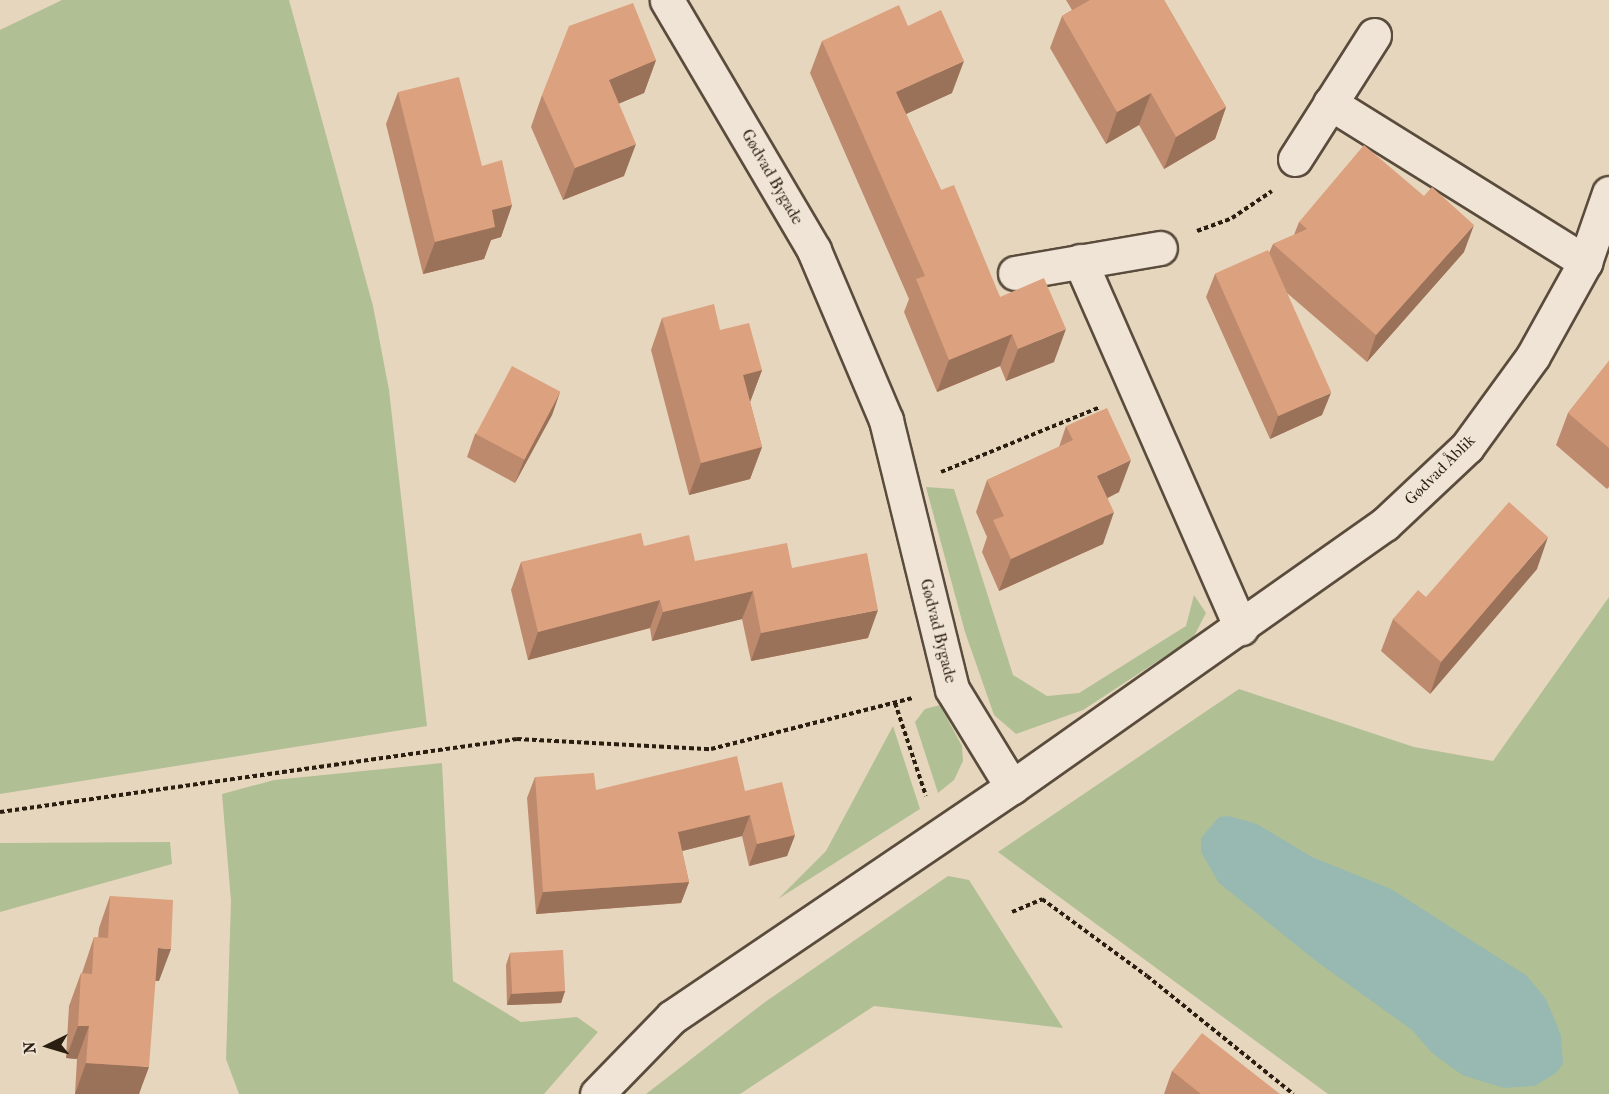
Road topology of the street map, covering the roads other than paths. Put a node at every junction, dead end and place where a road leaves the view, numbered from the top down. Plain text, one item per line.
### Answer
1 (668, 0) edge
2 (1374, 35) dead end
3 (1330, 103) junction
4 (1287, 172) road end
5 (1609, 193) edge
6 (1160, 248) dead end
7 (1080, 261) junction
8 (1585, 262) junction
9 (1015, 273) dead end
10 (1241, 628) junction
11 (1012, 787) junction
12 (597, 1094) edge

1 - 11 street, Gødvad Bygade
2 - 3 street
3 - 4 street
3 - 8 street
5 - 8 street, Gødvad Åblik
6 - 7 street
7 - 9 street
7 - 10 street
8 - 10 street, Gødvad Åblik
10 - 11 street, Gødvad Åblik
11 - 12 street

